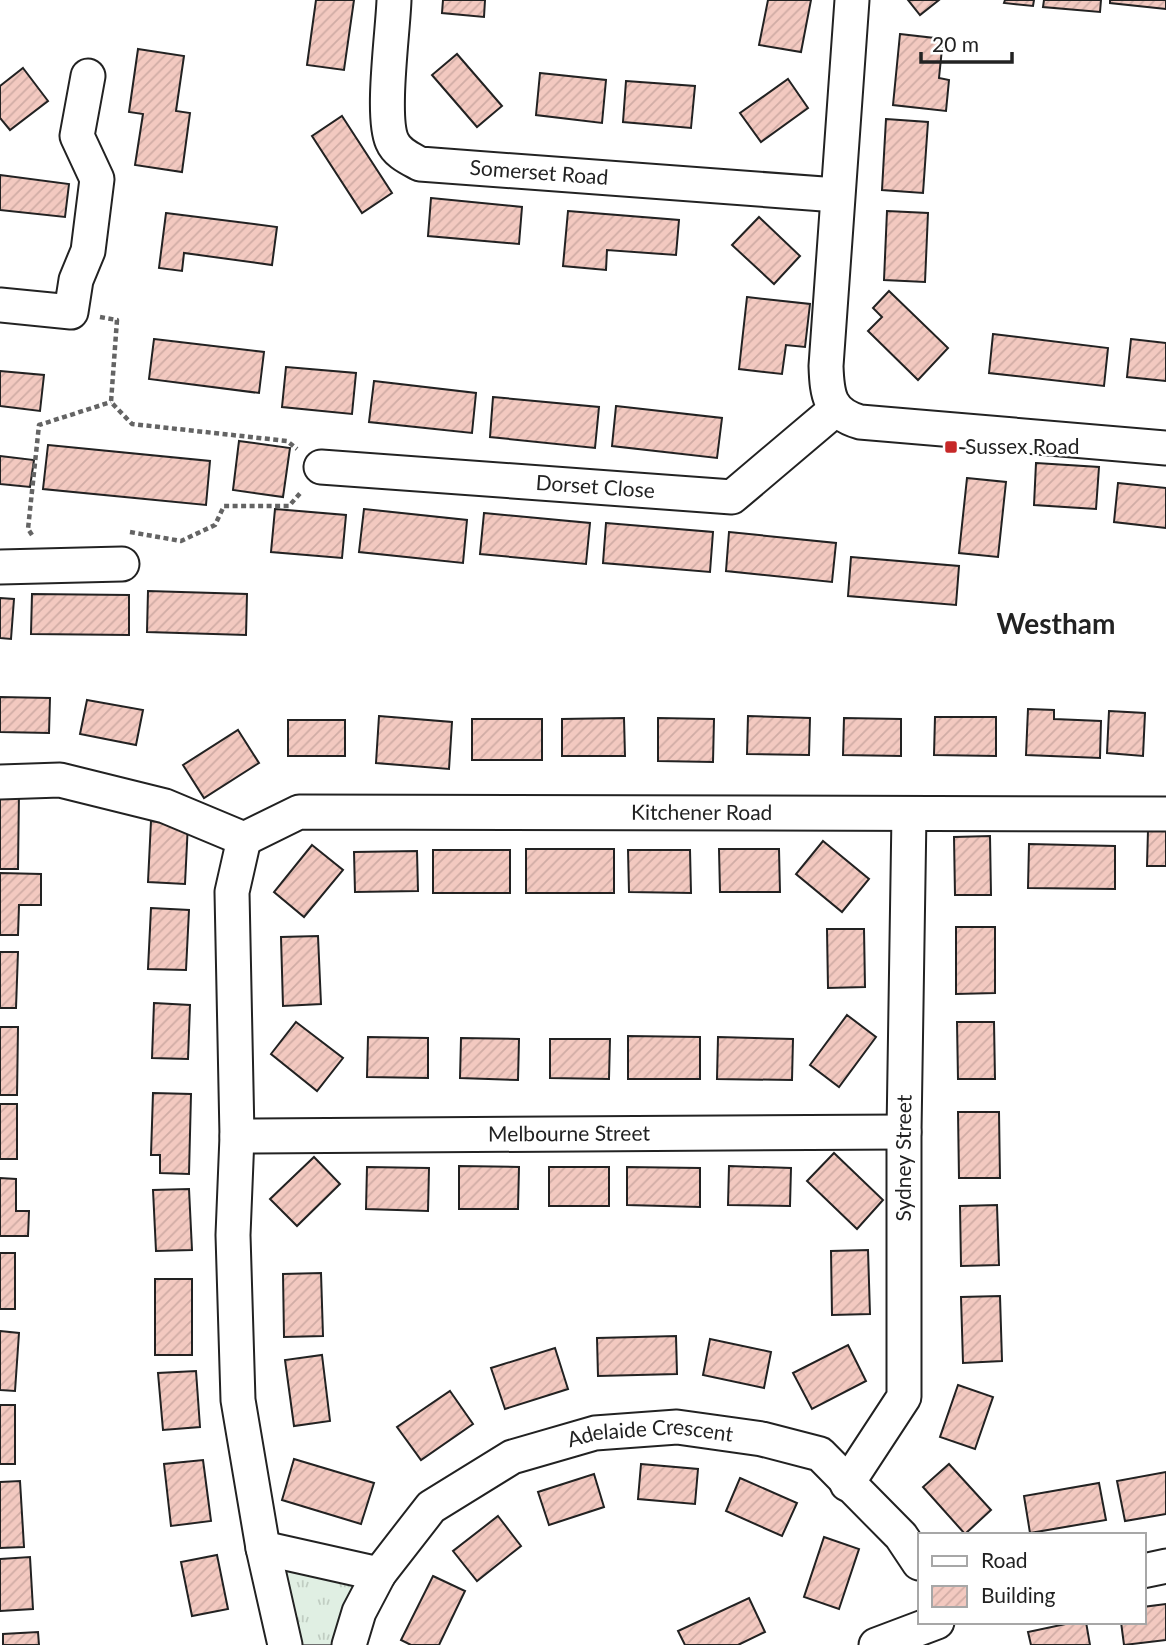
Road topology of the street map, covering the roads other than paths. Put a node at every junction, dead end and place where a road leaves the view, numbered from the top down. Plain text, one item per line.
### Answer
1 (394, 0) edge
2 (852, 0) edge
3 (88, 76) dead end
4 (837, 195) junction
5 (0, 305) edge
6 (836, 410) junction
7 (1166, 448) edge
8 (321, 467) road end
9 (123, 548) road end
10 (0, 566) edge
11 (0, 782) edge
12 (909, 814) junction
13 (1166, 814) edge
14 (244, 839) junction
15 (904, 1132) junction
16 (237, 1136) junction
17 (848, 1484) junction
18 (263, 1548) junction
19 (918, 1562) edge
20 (1166, 1566) edge
21 (1145, 1571) edge
22 (379, 1574) junction
23 (932, 1624) edge
24 (891, 1642) edge
25 (285, 1645) edge
26 (349, 1645) edge

1 - 4 street, Somerset Road
2 - 4 street
3 - 5 street
4 - 6 street
6 - 7 street
6 - 8 street, Dorset Close
9 - 10 street
11 - 14 street
12 - 13 street, Kitchener Road
12 - 14 street, Kitchener Road
12 - 15 street, Sydney Street
14 - 16 street
15 - 16 street, Melbourne Street
15 - 17 street, Sydney Street
16 - 18 street
17 - 19 street, Adelaide Crescent
17 - 22 street, Adelaide Crescent
18 - 22 street
18 - 25 street
20 - 21 street
22 - 26 street, Adelaide Crescent
23 - 24 street

